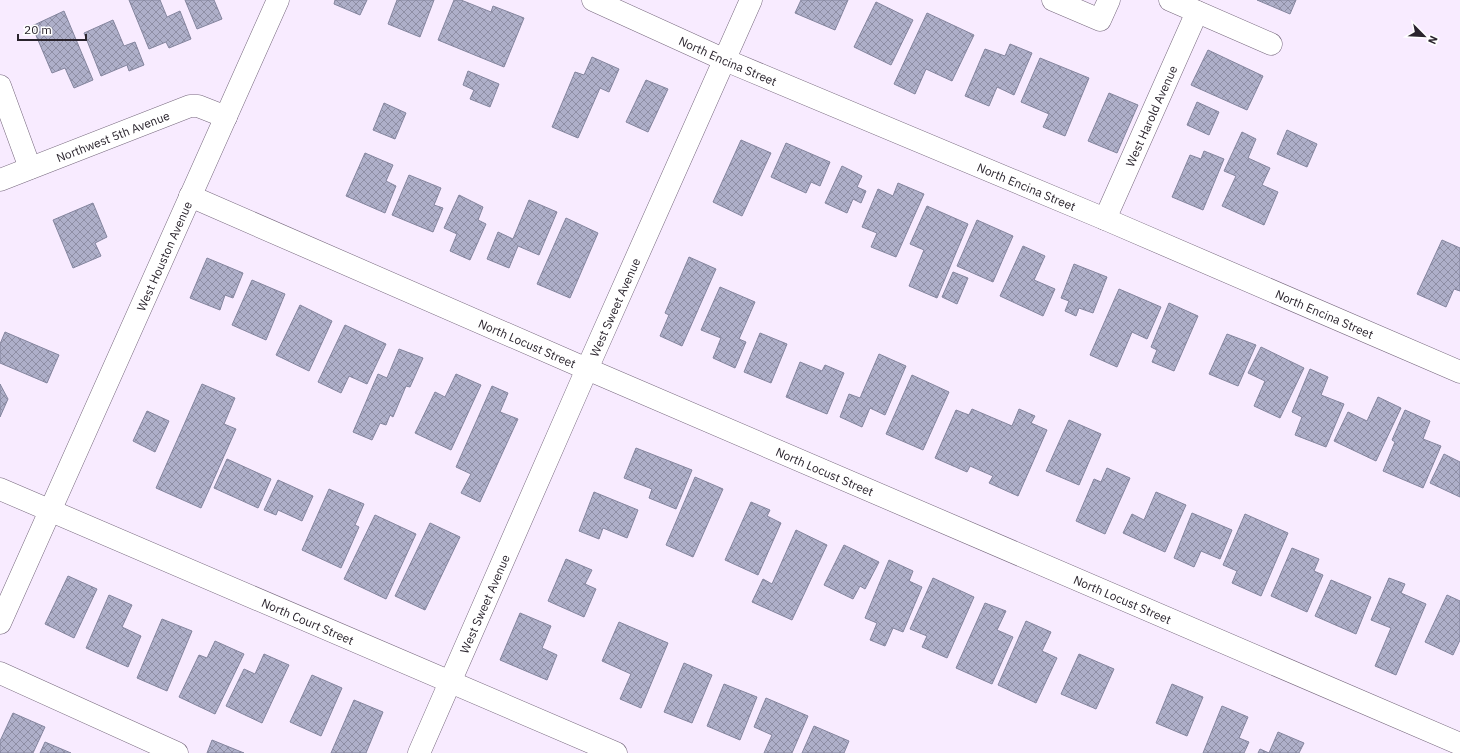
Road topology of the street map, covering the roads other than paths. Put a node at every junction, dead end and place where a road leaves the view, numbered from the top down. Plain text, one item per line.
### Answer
1 (278, 0) edge
2 (593, 0) edge
3 (751, 0) edge
4 (1053, 0) edge
5 (1109, 0) edge
6 (1170, 0) edge
7 (1197, 12) junction
8 (1271, 44) dead end
9 (725, 60) junction
10 (0, 86) edge
11 (226, 117) junction
12 (30, 168) junction
13 (0, 180) edge
14 (190, 196) junction
15 (1105, 218) junction
16 (587, 369) junction
17 (1460, 372) edge
18 (0, 489) edge
19 (50, 511) junction
20 (0, 623) edge
21 (0, 673) edge
22 (451, 682) junction
23 (1460, 744) edge
24 (177, 753) edge
25 (419, 753) edge
26 (616, 753) edge

1 - 11 street, West Houston Avenue
2 - 9 street, North Encina Street
3 - 9 street, West Sweet Avenue
4 - 5 street
6 - 7 street
7 - 8 street
7 - 15 street, West Harold Avenue
9 - 15 street, North Encina Street
9 - 16 street, West Sweet Avenue
10 - 12 street
11 - 12 street, Northwest 5th Avenue
11 - 14 street, West Houston Avenue
12 - 13 street, Northwest 5th Avenue
14 - 16 street, North Locust Street
14 - 19 street, West Houston Avenue
15 - 17 street, North Encina Street
16 - 22 street, West Sweet Avenue
16 - 23 street, North Locust Street
18 - 19 street, North Court Street
19 - 20 street, West Houston Avenue
19 - 22 street, North Court Street
21 - 24 street
22 - 25 street, West Sweet Avenue
22 - 26 street, North Court Street

